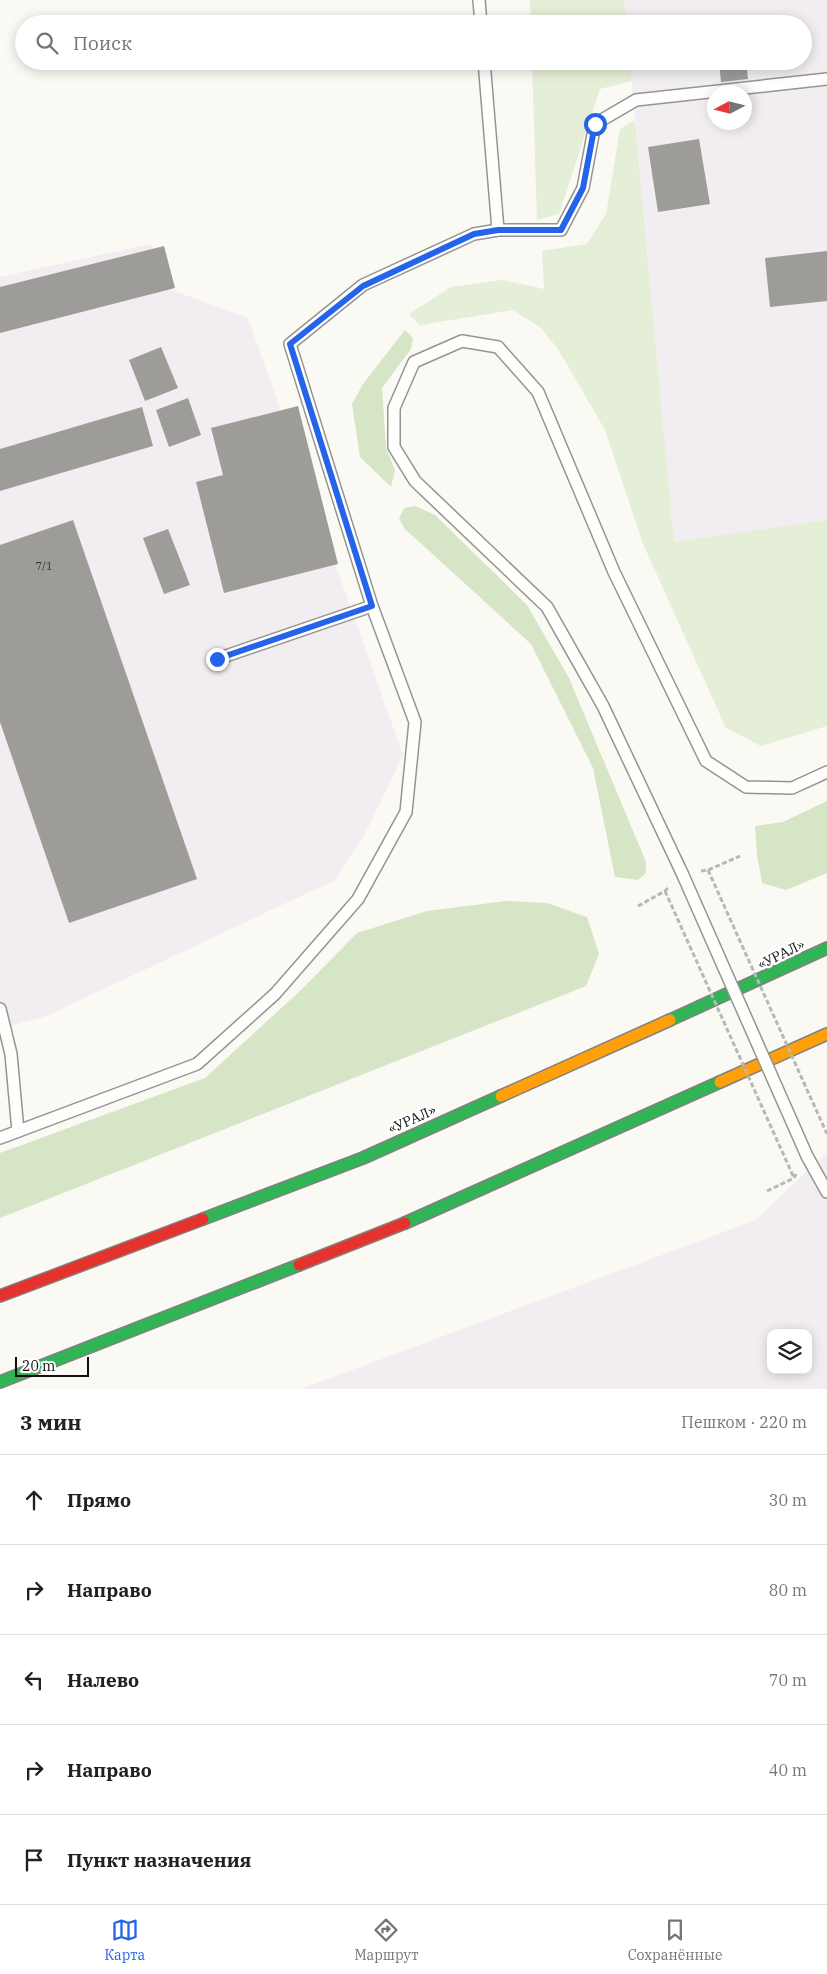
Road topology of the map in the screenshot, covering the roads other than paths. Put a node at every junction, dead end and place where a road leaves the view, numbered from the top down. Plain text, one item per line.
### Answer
1 (479, 0) edge
2 (480, 15) edge
3 (485, 70) edge
4 (827, 79) edge
5 (498, 230) junction
6 (372, 606) junction
7 (217, 659) dead end
8 (827, 772) edge
9 (827, 948) edge
10 (0, 1009) edge
11 (827, 1034) edge
12 (18, 1131) junction
13 (0, 1138) edge
14 (827, 1192) edge
15 (0, 1296) edge
16 (0, 1382) edge

1 - 2 lane
3 - 5 lane
4 - 5 lane
5 - 6 lane
6 - 7 lane
6 - 12 lane
8 - 14 lane, bridge
9 - 15 main road, «УРАЛ»
10 - 12 lane
11 - 16 main road
12 - 13 lane

